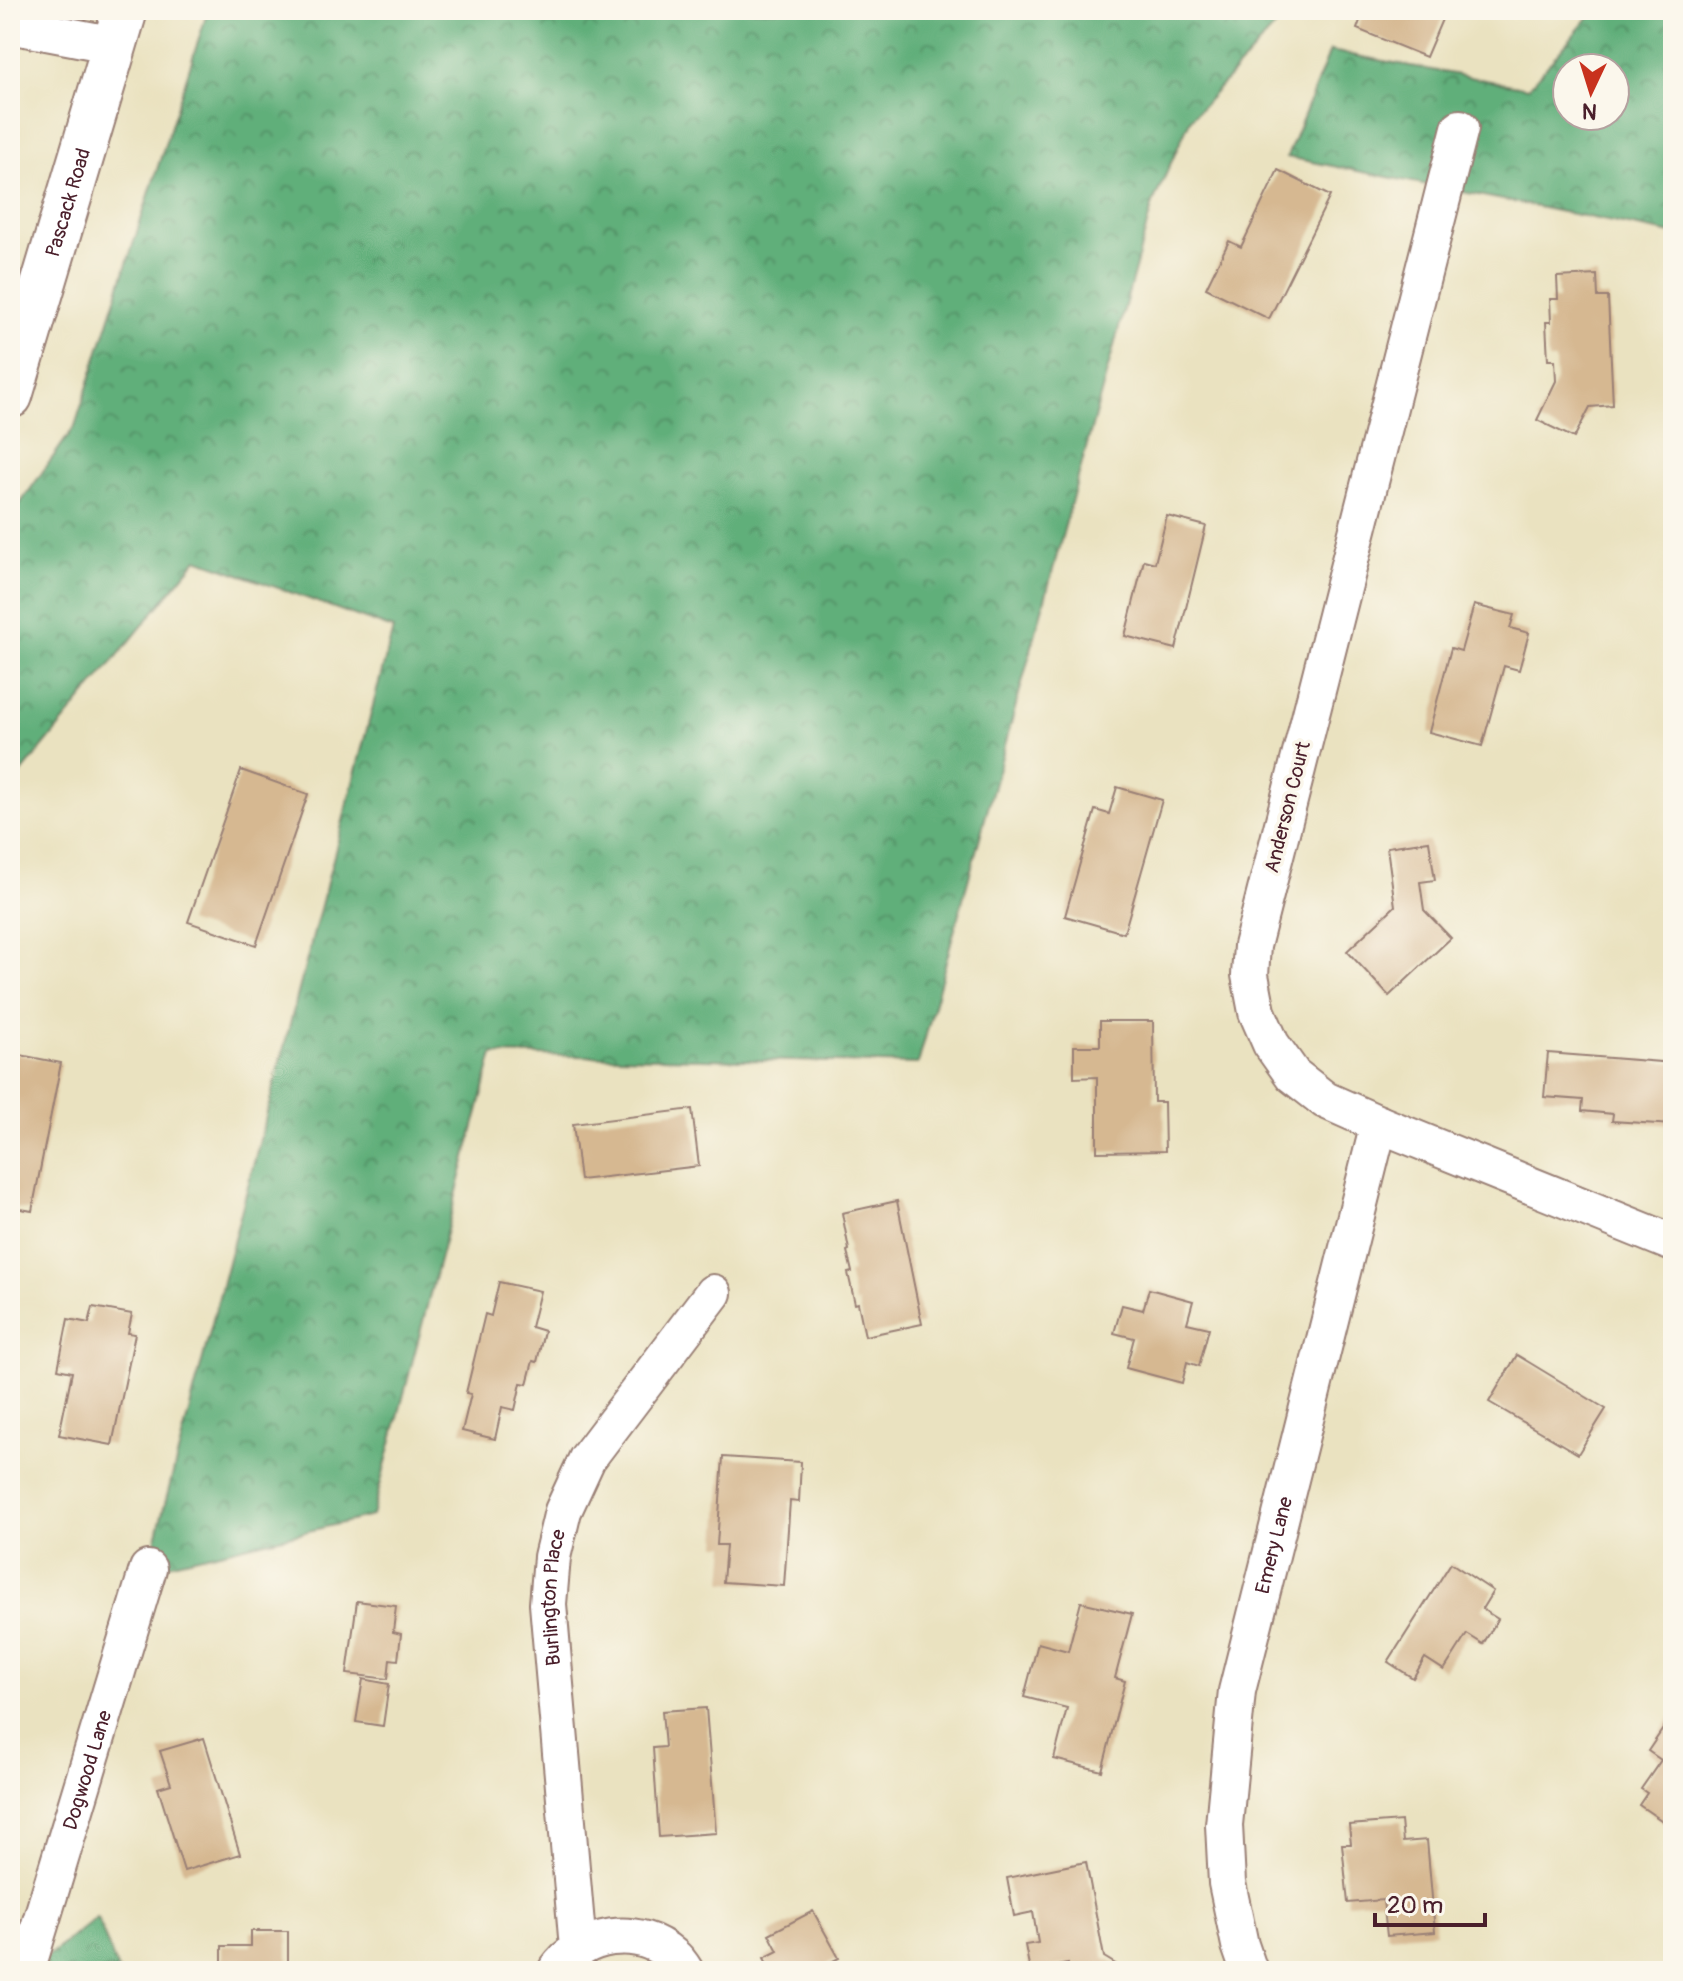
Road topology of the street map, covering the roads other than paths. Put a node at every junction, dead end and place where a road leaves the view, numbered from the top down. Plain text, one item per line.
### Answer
1 (10, 25) edge
2 (120, 28) edge
3 (1460, 128) dead end
4 (10, 396) edge
5 (1379, 1124) junction
6 (1673, 1243) edge
7 (713, 1293) dead end
8 (148, 1569) dead end
9 (567, 1960) edge
10 (26, 1971) edge
11 (685, 1971) edge
12 (1249, 1971) edge

1 - 2 street
2 - 4 street, Pascack Road
3 - 5 street, Anderson Court
5 - 6 street, Anderson Court
5 - 12 street, Emery Lane
7 - 9 street, Burlington Place
8 - 10 street, Dogwood Lane
9 - 11 street

